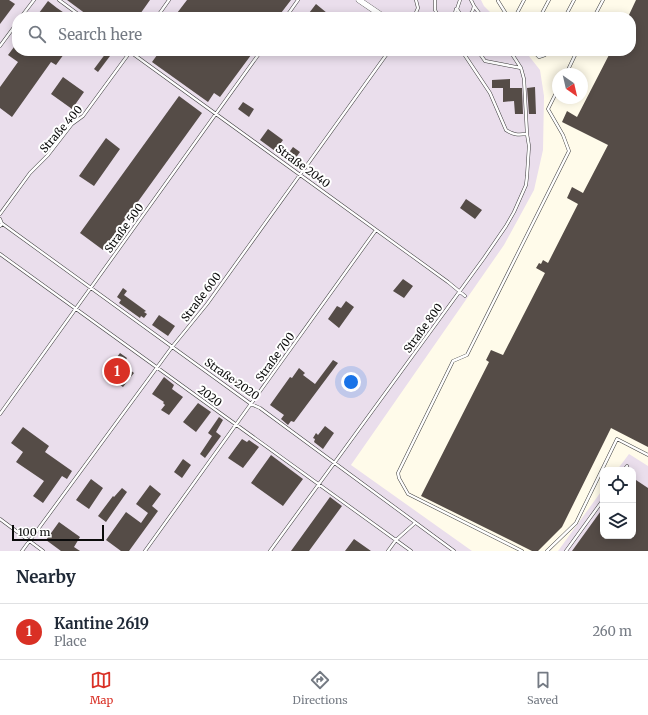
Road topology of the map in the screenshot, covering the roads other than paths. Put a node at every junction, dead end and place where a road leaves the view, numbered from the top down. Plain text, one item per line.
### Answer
1 (34, 0) edge
2 (59, 0) edge
3 (170, 0) edge
4 (298, 0) edge
5 (359, 0) edge
6 (416, 0) edge
7 (435, 0) edge
8 (460, 0) edge
9 (471, 0) edge
10 (498, 0) edge
11 (524, 0) edge
12 (549, 0) edge
13 (574, 0) edge
14 (603, 0) edge
15 (474, 6) junction
16 (457, 9) junction
17 (25, 12) edge
18 (75, 12) edge
19 (161, 12) edge
20 (290, 12) edge
21 (377, 12) edge
22 (416, 12) edge
23 (436, 12) edge
24 (456, 12) edge
25 (459, 12) edge
26 (472, 12) edge
27 (478, 12) edge
28 (505, 12) edge
29 (518, 12) edge
30 (543, 12) edge
31 (568, 12) edge
32 (597, 12) edge
33 (12, 30) edge
34 (0, 46) edge
35 (126, 56) edge
36 (137, 56) edge
37 (257, 56) edge
38 (385, 56) edge
39 (465, 56) edge
40 (482, 56) edge
41 (513, 56) edge
42 (575, 56) edge
43 (521, 68) junction
44 (569, 68) edge
45 (552, 101) edge
46 (216, 114) junction
47 (526, 134) junction
48 (300, 174) junction
49 (0, 214) edge
50 (0, 219) edge
51 (1, 224) edge
52 (376, 230) junction
53 (0, 254) edge
54 (90, 288) junction
55 (460, 292) junction
56 (465, 296) dead end
57 (75, 308) junction
58 (172, 347) junction
59 (158, 367) junction
60 (251, 404) junction
61 (0, 414) edge
62 (236, 425) junction
63 (648, 455) edge
64 (333, 463) junction
65 (318, 484) junction
66 (601, 503) edge
67 (0, 520) edge
68 (415, 523) junction
69 (396, 540) junction
70 (29, 541) junction
71 (22, 551) edge
72 (43, 551) edge
73 (144, 551) edge
74 (270, 551) edge
75 (388, 551) edge
76 (411, 551) edge
77 (454, 551) edge
78 (522, 551) edge
79 (547, 551) edge
80 (566, 551) edge

1 - 17 lane
2 - 18 lane
3 - 19 lane
4 - 20 lane
5 - 21 street
6 - 22 lane
7 - 23 lane
8 - 16 lane
9 - 15 lane
10 - 28 lane
11 - 29 lane
12 - 30 lane
13 - 31 lane
14 - 32 lane
15 - 26 lane
15 - 27 lane
16 - 24 lane
16 - 25 lane
33 - 34 lane
35 - 49 lane, Straße 400
36 - 46 lane, Straße 2040
37 - 46 lane, Straße 500
38 - 48 lane, Straße 600
39 - 47 lane
40 - 43 lane
41 - 43 lane
42 - 44 lane
43 - 47 lane, Straße 800
45 - 78 lane
46 - 48 lane, Straße 2040
46 - 54 lane, Straße 500
47 - 55 lane, Straße 800
48 - 52 lane, Straße 2040
48 - 58 lane, Straße 600
50 - 51 lane
51 - 54 lane, Straße 2020
52 - 55 lane, Straße 2040
52 - 60 lane, Straße 700
53 - 57 lane, 2020
54 - 57 lane, Straße 500
54 - 58 lane, Straße 2020
55 - 56 lane, Straße 2040
55 - 64 lane, Straße 800
57 - 59 lane, 2020
57 - 61 lane, Straße 500
58 - 59 lane, Straße 600
58 - 60 lane, Straße 2020
59 - 62 lane, 2020
59 - 70 lane, Straße 600
60 - 62 lane, Straße 700
60 - 64 lane, Straße 2020
62 - 65 lane, 2020
62 - 73 lane, Straße 700
63 - 79 lane
64 - 65 lane, Straße 800
64 - 68 lane, Straße 2020
65 - 69 lane, 2020
65 - 74 lane, Straße 800
66 - 80 lane
67 - 70 lane
68 - 69 lane
68 - 77 lane, Straße 2020
69 - 75 lane
69 - 76 lane, 2020
70 - 71 lane, Straße 600
70 - 72 lane

